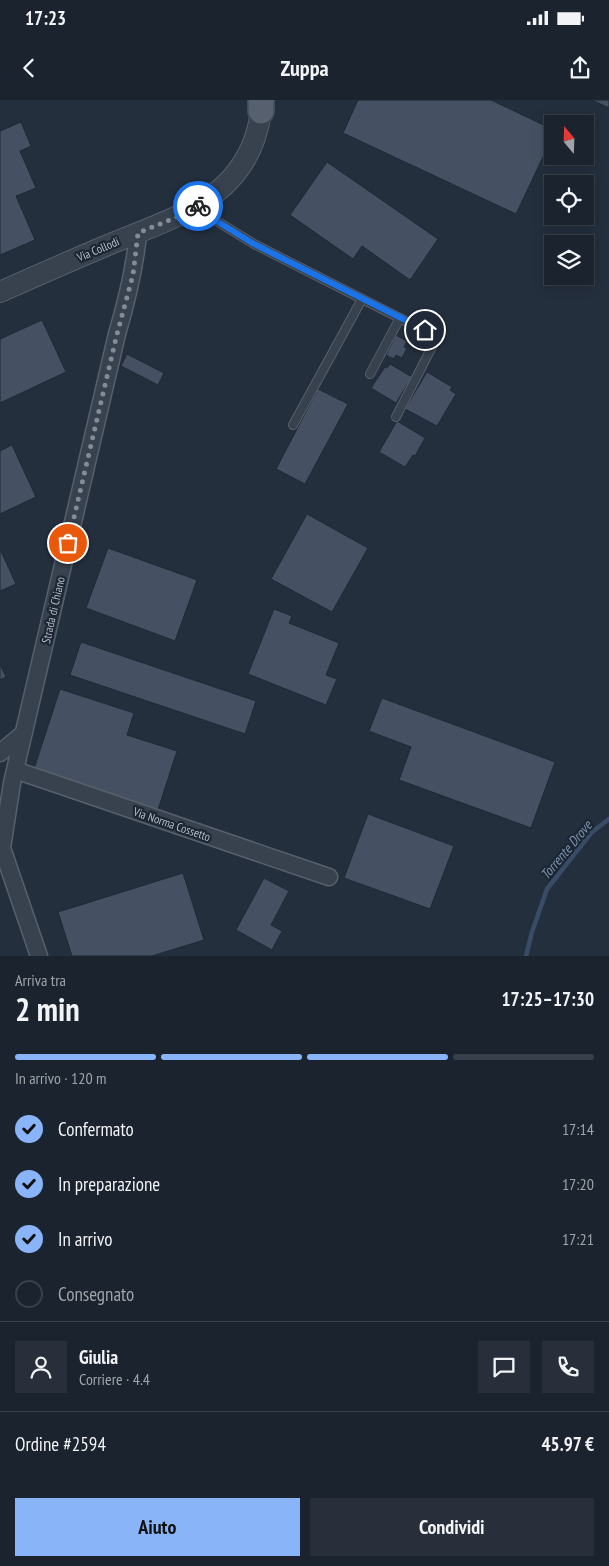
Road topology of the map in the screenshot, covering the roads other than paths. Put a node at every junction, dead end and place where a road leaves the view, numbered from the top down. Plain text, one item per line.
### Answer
1 (261, 105) edge
2 (198, 206) junction
3 (138, 233) junction
4 (0, 292) edge
5 (362, 299) junction
6 (400, 318) junction
7 (370, 374) dead end
8 (396, 417) dead end
9 (292, 425) dead end
10 (24, 733) junction
11 (0, 753) edge
12 (15, 770) junction
13 (1, 846) edge
14 (329, 877) dead end
15 (39, 956) edge

1 - 2 street, Via Collodi
2 - 3 street, Via Collodi
2 - 5 lane
3 - 4 street, Via Collodi
3 - 10 street, Strada di Chiano
5 - 6 lane
5 - 9 lane
6 - 7 lane
6 - 8 lane
10 - 11 street
10 - 12 street, Strada di Chiano
12 - 13 street, Strada di Chiano
12 - 14 street, Via Norma Cossetto
13 - 15 street, Strada di Chiano

